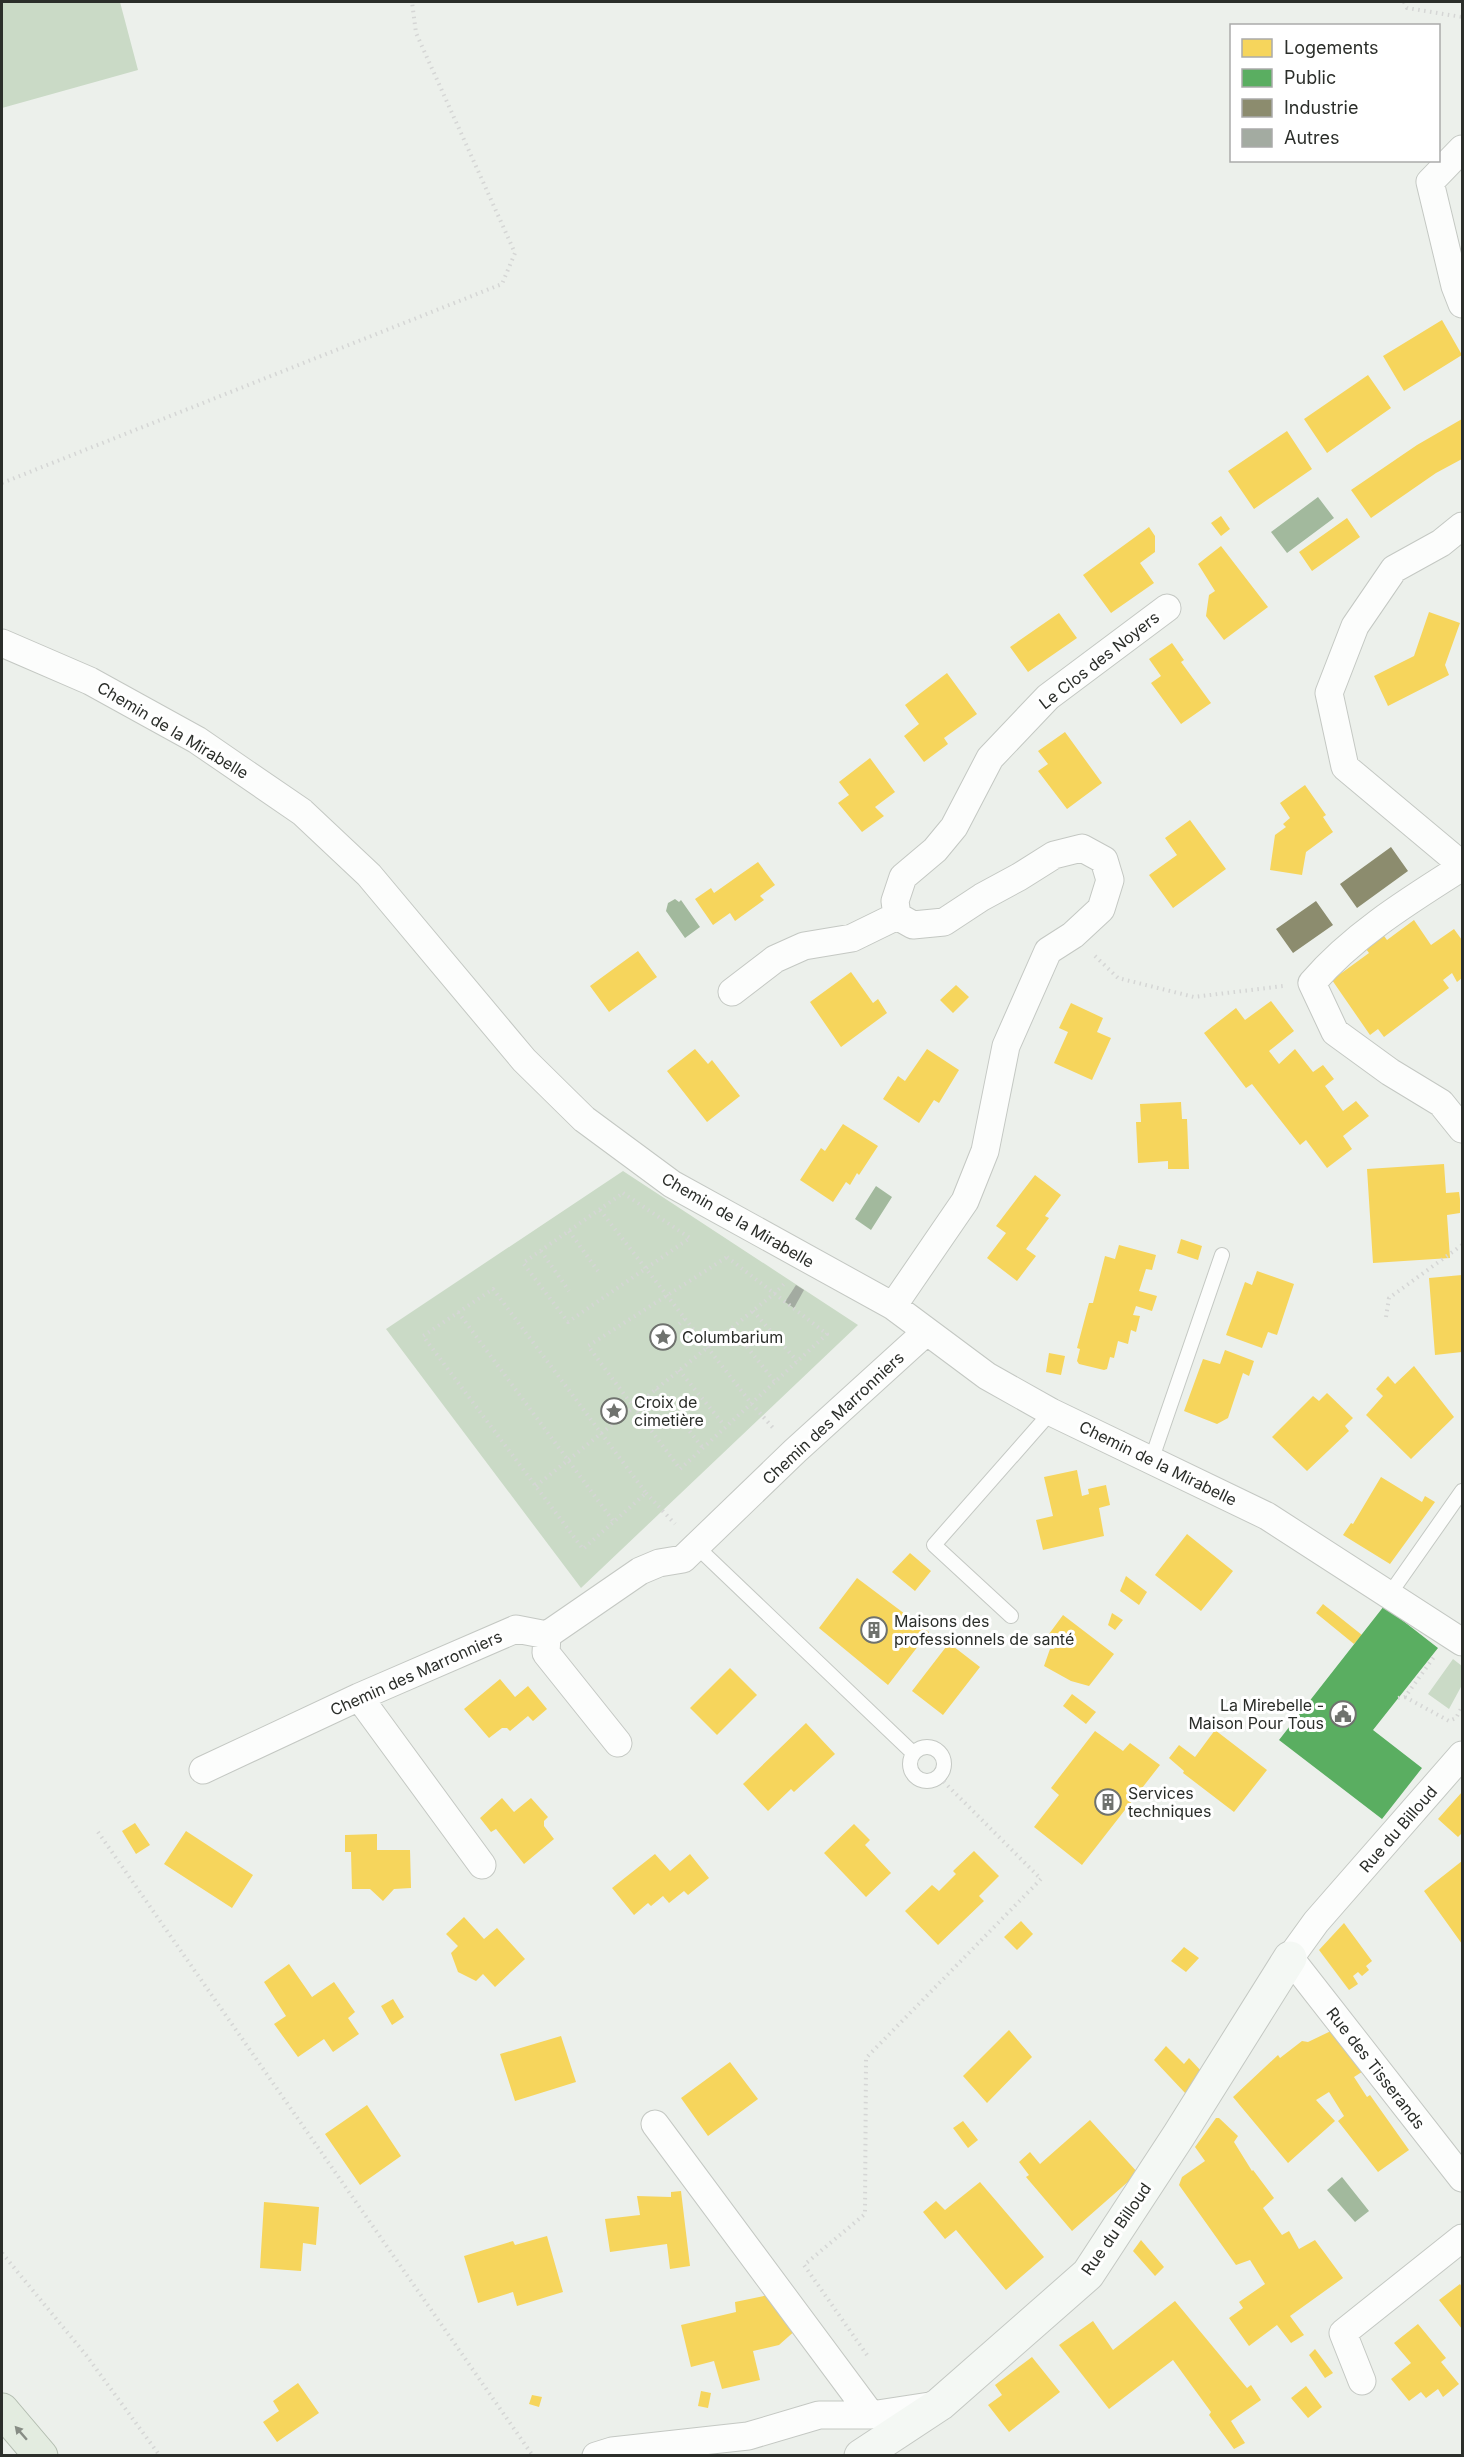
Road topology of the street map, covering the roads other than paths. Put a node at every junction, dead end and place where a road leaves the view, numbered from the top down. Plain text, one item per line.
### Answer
1 (1462, 149) edge
2 (1462, 304) edge
3 (1462, 526) edge
4 (1167, 608) dead end
5 (2, 643) edge
6 (1462, 866) edge
7 (897, 916) junction
8 (732, 992) dead end
9 (1462, 1129) edge
10 (1222, 1255) dead end
11 (893, 1306) junction
12 (926, 1332) junction
13 (1051, 1412) junction
14 (1151, 1461) junction
15 (1462, 1491) edge
16 (696, 1546) junction
17 (1389, 1595) junction
18 (1011, 1616) dead end
19 (547, 1635) junction
20 (1451, 1646) edge
21 (359, 1697) junction
22 (618, 1743) dead end
23 (913, 1753) junction
24 (1462, 1755) edge
25 (203, 1770) dead end
26 (482, 1865) dead end
27 (1290, 1958) junction
28 (654, 2124) dead end
29 (1462, 2178) edge
30 (1462, 2238) edge
31 (1362, 2381) dead end
32 (940, 2404) junction
33 (2, 2410) edge
34 (871, 2415) junction
35 (41, 2456) edge
36 (596, 2456) edge
37 (861, 2456) edge

1 - 2 street
3 - 6 street
4 - 7 street, Le Clos des Noyers
5 - 11 street, Chemin de la Mirabelle
6 - 9 street
7 - 8 street
7 - 11 street
10 - 14 lane
11 - 12 street, Chemin de la Mirabelle
12 - 13 street, Chemin de la Mirabelle
12 - 16 street, Chemin des Marronniers
13 - 14 street, Chemin de la Mirabelle
13 - 18 lane
14 - 17 street, Chemin de la Mirabelle
15 - 17 lane
16 - 19 street, Chemin des Marronniers
16 - 23 lane
17 - 20 street, Chemin de la Mirabelle
19 - 21 street, Chemin des Marronniers
19 - 22 street
21 - 25 street, Chemin des Marronniers
21 - 26 street
23 - 23 lane
24 - 27 street, Rue du Billoud
27 - 29 street, Rue des Tisserands
27 - 32 street, Rue du Billoud
28 - 34 street
30 - 31 street
32 - 34 street
32 - 37 street, Rue du Billoud
35 -> 33 highway
34 - 36 street

